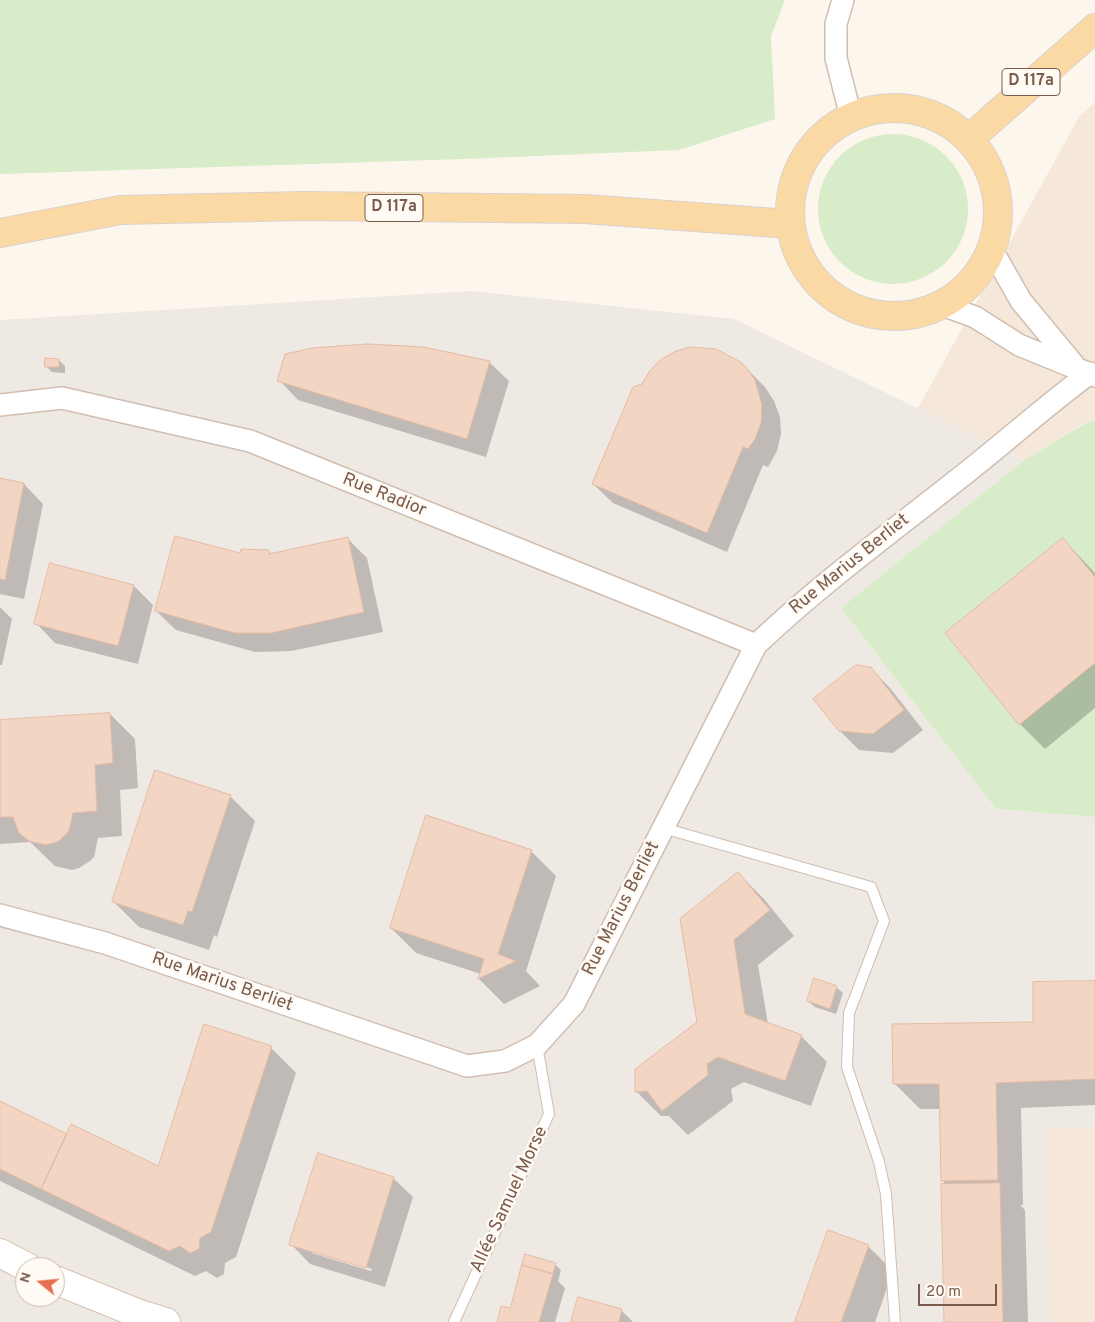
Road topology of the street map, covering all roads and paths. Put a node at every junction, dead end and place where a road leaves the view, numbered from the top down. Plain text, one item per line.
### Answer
1 (843, 0) edge
2 (1095, 28) edge
3 (851, 117) junction
4 (969, 139) junction
5 (790, 224) junction
6 (0, 233) edge
7 (992, 250) junction
8 (942, 305) junction
9 (1087, 372) edge
10 (0, 405) edge
11 (756, 645) junction
12 (663, 828) junction
13 (0, 915) edge
14 (537, 1045) junction
15 (0, 1253) edge
16 (15, 1261) edge
17 (65, 1284) edge
18 (166, 1322) edge
19 (454, 1322) edge
20 (895, 1322) edge

1 - 3 street
2 - 4 main road, D 117a
3 - 4 main road
3 - 5 main road
4 - 7 main road
5 - 6 main road, D 117a
5 - 8 main road
7 - 8 main road
7 - 9 street
8 - 9 street
9 - 11 street, Rue Marius Berliet
10 - 11 street, Rue Radior
11 - 12 street, Rue Marius Berliet
12 - 14 street, Rue Marius Berliet
12 - 20 lane
13 - 14 street, Rue Marius Berliet
14 - 19 lane, Allée Samuel Morse
15 - 16 main road
17 - 18 main road

